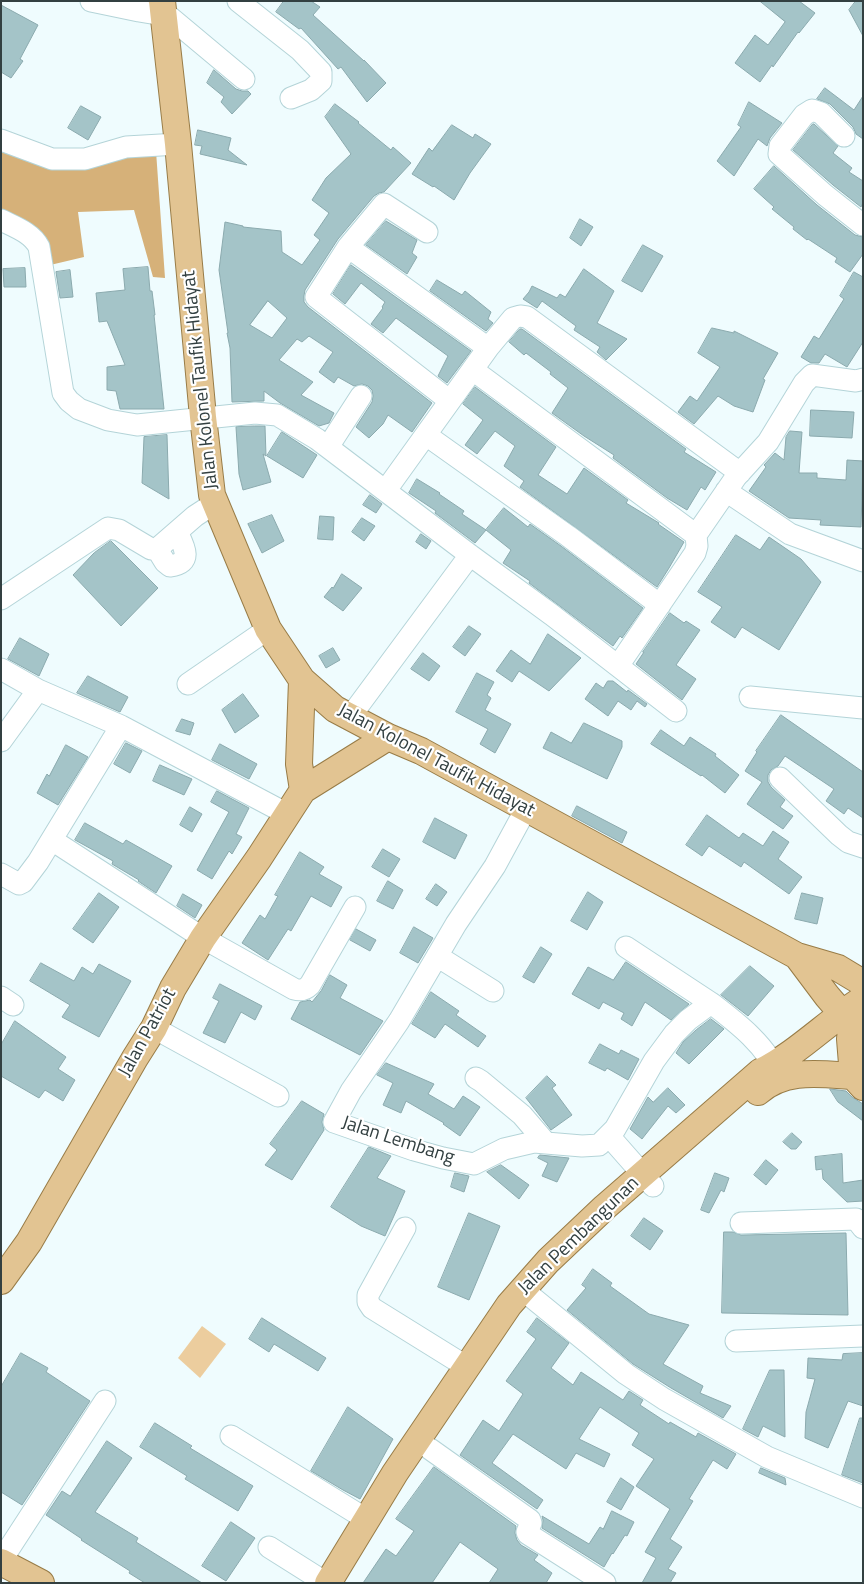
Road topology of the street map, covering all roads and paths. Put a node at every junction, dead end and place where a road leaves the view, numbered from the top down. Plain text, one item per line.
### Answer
1 (91, 1) edge
2 (238, 1) edge
3 (163, 8) edge
4 (244, 79) dead end
5 (291, 98) dead end
6 (844, 136) dead end
7 (1, 140) edge
8 (178, 144) junction
9 (1, 220) edge
10 (863, 225) edge
11 (426, 232) dead end
12 (348, 247) junction
13 (488, 348) junction
14 (473, 370) junction
15 (863, 379) edge
16 (361, 396) dead end
17 (450, 401) junction
18 (203, 417) junction
19 (426, 434) junction
20 (328, 447) junction
21 (740, 473) junction
22 (386, 490) junction
23 (726, 491) junction
24 (215, 503) junction
25 (696, 535) junction
26 (470, 555) junction
27 (863, 561) edge
28 (1, 599) edge
29 (660, 605) junction
30 (268, 628) junction
31 (618, 666) junction
32 (1, 669) edge
33 (302, 680) junction
34 (188, 684) dead end
35 (38, 690) junction
36 (750, 697) dead end
37 (863, 708) edge
38 (676, 711) dead end
39 (350, 717) junction
40 (121, 726) junction
41 (388, 737) junction
42 (1, 741) edge
43 (780, 778) dead end
44 (302, 790) junction
45 (527, 807) junction
46 (287, 814) junction
47 (52, 840) junction
48 (863, 847) edge
49 (1, 874) edge
50 (355, 907) dead end
51 (203, 938) junction
52 (626, 947) dead end
53 (437, 956) junction
54 (797, 956) junction
55 (863, 983) edge
56 (493, 991) dead end
57 (711, 1003) junction
58 (855, 1009) edge
59 (154, 1028) junction
60 (788, 1067) junction
61 (476, 1078) dead end
62 (858, 1082) edge
63 (278, 1096) dead end
64 (609, 1136) junction
65 (546, 1143) junction
66 (647, 1180) junction
67 (741, 1223) dead end
68 (405, 1228) dead end
69 (863, 1228) edge
70 (1, 1281) edge
71 (529, 1294) junction
72 (863, 1336) edge
73 (736, 1341) dead end
74 (467, 1367) junction
75 (105, 1401) dead end
76 (231, 1436) dead end
77 (418, 1457) junction
78 (863, 1497) edge
79 (364, 1533) junction
80 (269, 1547) dead end
81 (4, 1568) edge
82 (41, 1583) edge
83 (327, 1583) edge
84 (346, 1583) edge
85 (605, 1583) edge

1 - 3 street
2 - 5 street
3 - 4 street
3 - 8 main road, Jalan Kolonel Taufik Hidayat
6 - 10 street
7 - 8 street
8 - 18 main road, Jalan Kolonel Taufik Hidayat
9 - 18 street
11 - 12 street
12 - 13 street
12 - 17 street
13 - 14 street
13 - 21 street
14 - 17 street
14 - 25 street
15 - 21 street
16 - 20 street
17 - 19 street
18 - 20 street
18 - 24 main road, Jalan Kolonel Taufik Hidayat
19 - 22 street
19 - 29 street
20 - 22 street
21 - 23 street
22 - 26 street
23 - 25 street
23 - 27 street
24 - 28 street
24 - 30 main road, Jalan Kolonel Taufik Hidayat
25 - 29 street
26 - 31 street
26 - 39 street
29 - 31 street
30 - 33 main road, Jalan Kolonel Taufik Hidayat
30 - 34 street
31 - 38 street
32 - 35 street
33 - 39 main road, Jalan Kolonel Taufik Hidayat
33 - 44 main road
35 - 40 street
35 - 42 street
36 - 37 street
39 - 41 main road, Jalan Kolonel Taufik Hidayat
40 - 46 street
40 - 47 street
41 - 44 main road, Jalan Patriot
41 - 45 main road, Jalan Kolonel Taufik Hidayat
43 - 48 street
44 - 46 main road, Jalan Patriot
45 - 53 street, Jalan Lembang
45 - 54 main road, Jalan Kolonel Taufik Hidayat
46 - 51 main road, Jalan Patriot
47 - 49 street
47 - 51 street
50 - 51 street
51 - 59 main road, Jalan Patriot
52 - 57 street
53 - 56 street
53 - 65 street, Jalan Lembang
54 - 55 main road
54 - 58 main road
57 - 60 street
57 - 64 street
58 - 60 main road, Jalan Pembangunan
58 - 62 main road
59 - 63 street
59 - 70 main road, Jalan Patriot
60 - 62 main road
60 - 66 main road, Jalan Pembangunan
61 - 65 street
64 - 65 street, Jalan Lembang
64 - 66 street
66 - 71 main road, Jalan Pembangunan
67 - 69 street
68 - 74 street
71 - 74 main road, Jalan Pembangunan
71 - 77 main road, Jalan Pembangunan
71 - 78 street
72 - 73 street
74 - 77 main road, Jalan Pembangunan
75 - 81 street
76 - 79 street
77 - 79 main road, Jalan Pembangunan
77 - 85 street
79 - 83 main road, Jalan Pembangunan
79 - 84 main road, Jalan Pembangunan
80 - 83 street
81 - 82 main road

